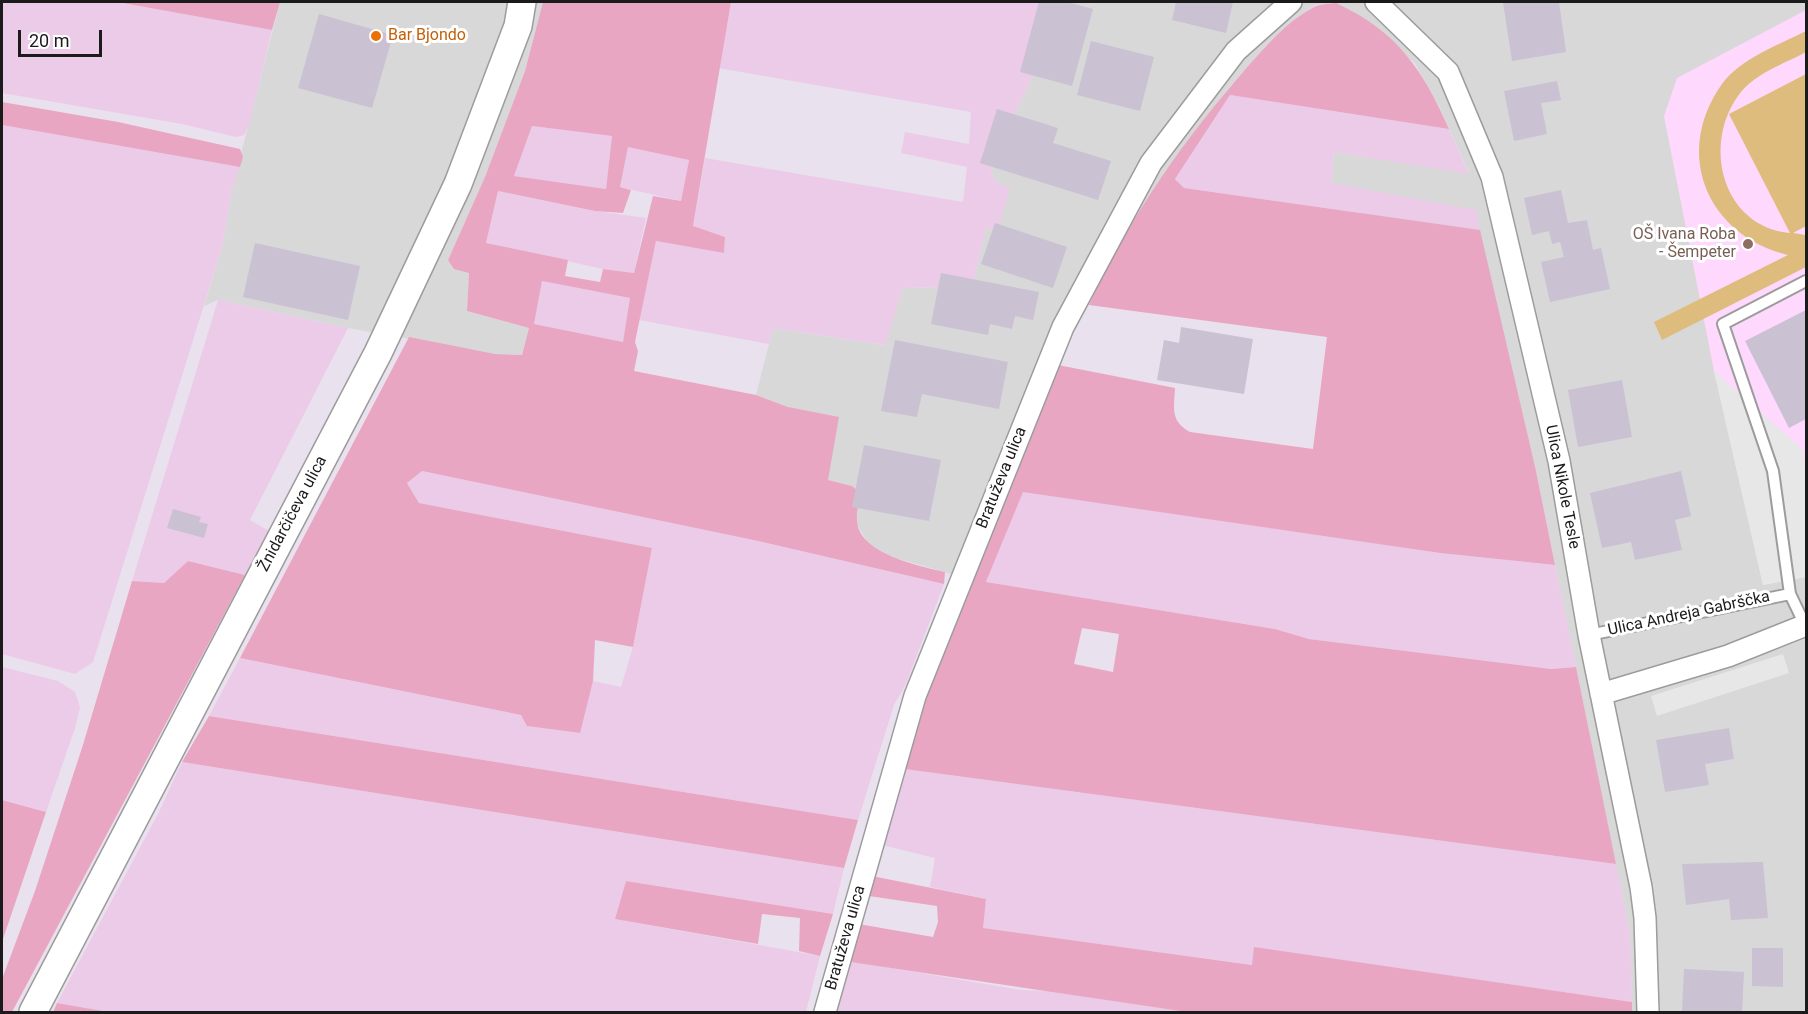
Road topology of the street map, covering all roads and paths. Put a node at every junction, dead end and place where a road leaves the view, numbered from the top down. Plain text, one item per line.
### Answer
1 (522, 2) edge
2 (1291, 2) edge
3 (1376, 2) edge
4 (1806, 281) edge
5 (1790, 594) junction
6 (1806, 625) edge
7 (1589, 635) junction
8 (1601, 694) junction
9 (33, 1012) edge
10 (825, 1012) edge
11 (1647, 1012) edge

1 - 9 street, Žnidarčičeva ulica
2 - 10 street, Bratuževa ulica
3 - 7 street, Ulica Nikole Tesle
4 - 5 lane
5 - 6 lane, Ulica Andreja Gabrščka
5 - 7 lane, Ulica Andreja Gabrščka
6 - 8 street, Ulica Andreja Gabrščka
7 - 8 street, Ulica Nikole Tesle
8 - 11 street, Ulica Nikole Tesle

